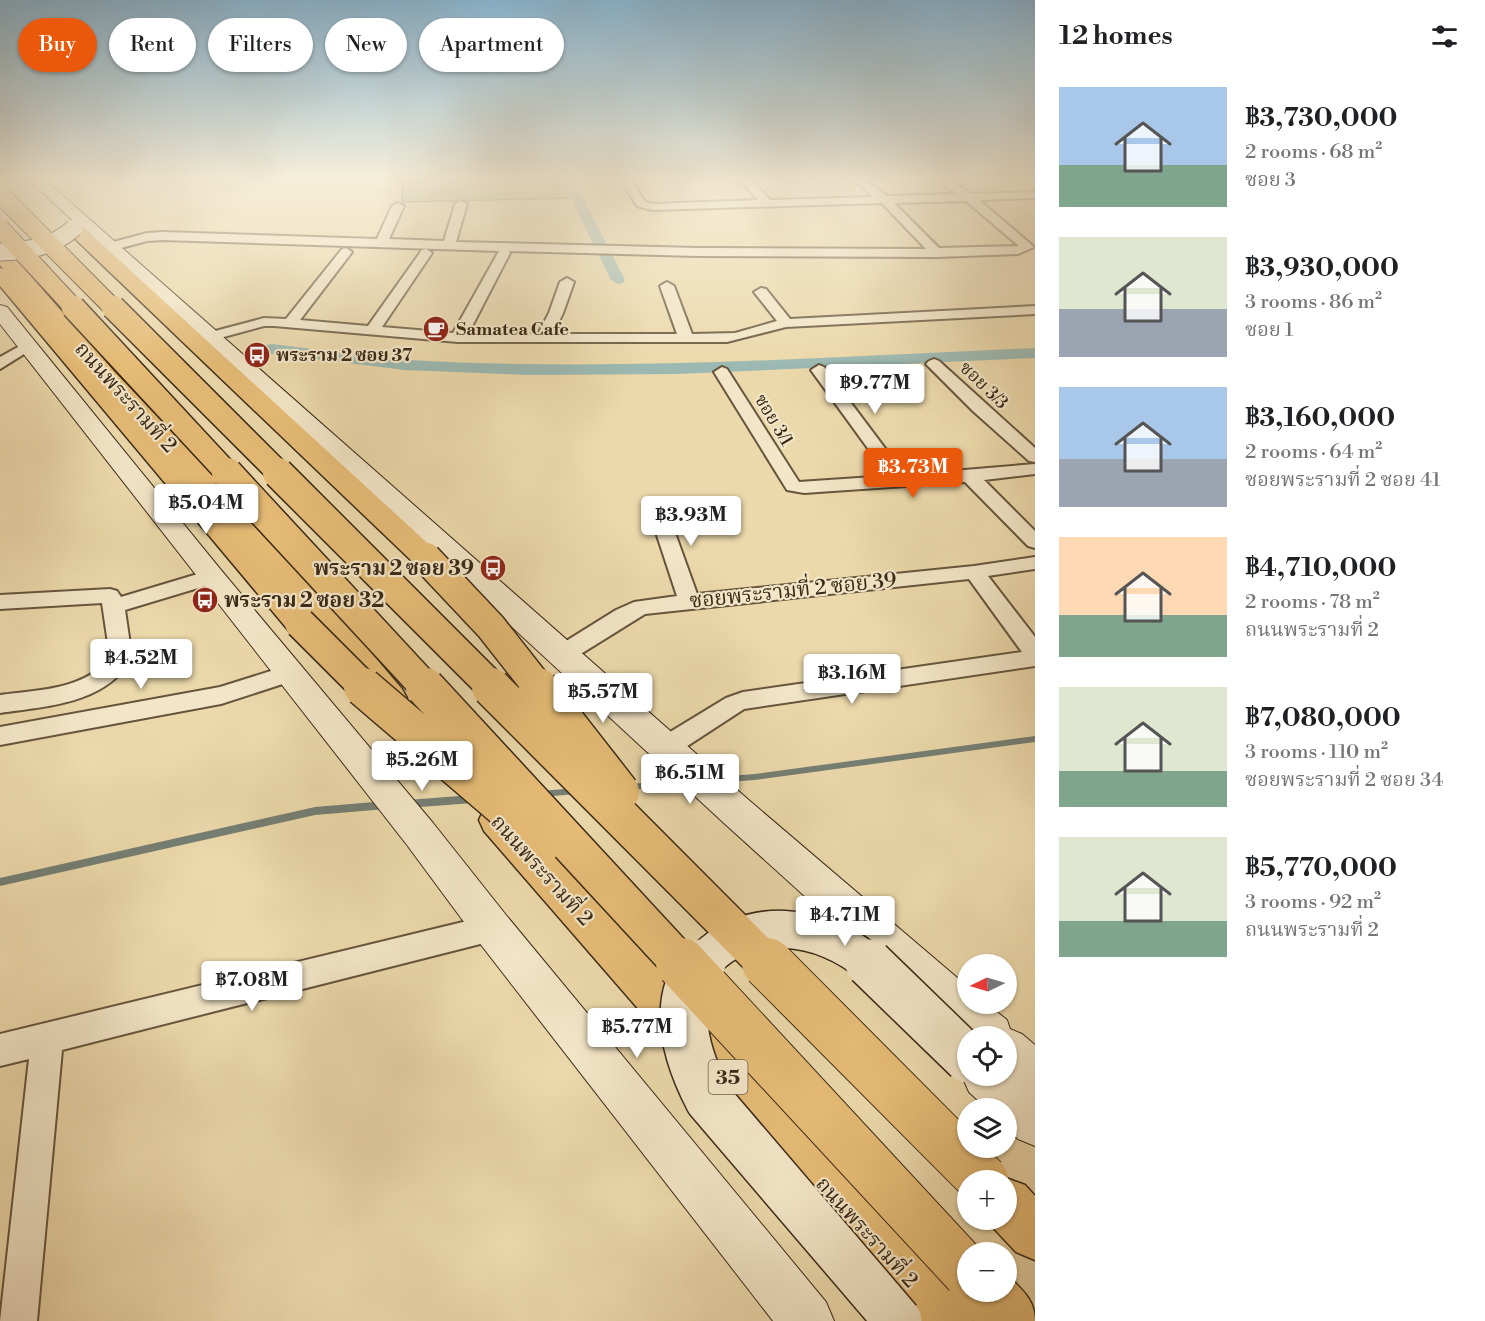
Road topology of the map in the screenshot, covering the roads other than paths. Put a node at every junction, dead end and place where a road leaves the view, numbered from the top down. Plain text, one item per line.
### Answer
1 (13, 242) edge
2 (48, 242) edge
3 (55, 242) edge
4 (56, 242) edge
5 (88, 242) edge
6 (104, 242) edge
7 (130, 242) edge
8 (369, 242) edge
9 (382, 242) joint
10 (926, 242) edge
11 (1022, 242) edge
12 (449, 244) joint
13 (110, 247) junction
14 (0, 252) edge
15 (346, 252) dead end
16 (426, 253) dead end
17 (504, 253) dead end
18 (937, 253) junction
19 (0, 274) edge
20 (567, 282) dead end
21 (667, 286) dead end
22 (761, 292) dead end
23 (1035, 310) edge
24 (0, 311) edge
25 (290, 323) junction
26 (786, 323) junction
27 (372, 331) junction
28 (209, 337) junction
29 (458, 338) junction
30 (543, 338) junction
31 (686, 338) junction
32 (27, 346) junction
33 (0, 364) edge
34 (934, 364) dead end
35 (819, 370) dead end
36 (722, 372) dead end
37 (1035, 458) edge
38 (1035, 469) edge
39 (970, 476) junction
40 (901, 482) junction
41 (656, 505) dead end
42 (1035, 542) edge
43 (1035, 563) edge
44 (974, 572) junction
45 (211, 577) junction
46 (689, 600) junction
47 (0, 602) edge
48 (114, 606) junction
49 (564, 654) junction
50 (1035, 656) edge
51 (290, 673) junction
52 (0, 704) edge
53 (0, 736) edge
54 (671, 752) junction
55 (707, 903) junction
56 (492, 928) junction
57 (659, 940) junction
58 (980, 1026) edge
59 (47, 1038) junction
60 (957, 1048) edge
61 (0, 1050) edge
62 (1017, 1059) edge
63 (1035, 1075) edge
64 (996, 1086) edge
65 (1035, 1122) edge
66 (957, 1132) edge
67 (982, 1158) edge
68 (973, 1170) edge
69 (995, 1170) edge
70 (1017, 1192) edge
71 (1035, 1210) edge
72 (1017, 1215) edge
73 (1035, 1233) edge
74 (957, 1261) edge
75 (994, 1302) edge
76 (18, 1321) edge
77 (807, 1321) edge
78 (898, 1321) edge
79 (946, 1321) edge
80 (1012, 1321) edge

1 - 57 highway, bridge
2 - 55 highway, bridge
3 - 14 main road, bridge
4 - 66 highway
5 - 55 highway, bridge
6 - 13 main road
7 - 13 street
8 - 9 street
9 - 12 street
10 - 18 street
11 - 18 street
12 - 18 street
13 - 28 main road
14 - 79 highway, ถนนพระรามที่ 2 / 35
15 - 25 street
16 - 27 street
17 - 29 street
19 - 57 highway, bridge
20 - 30 street
21 - 31 street
22 - 26 street
23 - 26 street
24 - 32 main road, ถนนพระรามที่ 2
25 - 27 street
25 - 28 street
26 - 31 street
27 - 29 street
28 - 49 main road
29 - 30 street
30 - 31 street
32 - 33 street
32 - 45 main road, ถนนพระรามที่ 2
34 - 37 street, ซอย 3/3
35 - 40 street
36 - 40 street, ซอย 3/1
38 - 39 street
39 - 40 street
39 - 42 street
41 - 46 street
43 - 44 street, ซอยพระรามที่ 2 ซอย 39
44 - 46 street, ซอยพระรามที่ 2 ซอย 39
44 - 50 street
45 - 48 street
45 - 51 main road, ถนนพระรามที่ 2
46 - 49 street, ซอยพระรามที่ 2 ซอย 39
47 - 48 street
48 - 52 street
49 - 54 main road
50 - 54 street
51 - 53 street
51 - 56 main road, ถนนพระรามที่ 2
54 - 58 main road
55 - 68 highway, bridge
56 - 59 street
56 - 77 main road, ถนนพระรามที่ 2
57 - 74 highway, bridge
59 - 61 street
59 - 76 street
60 - 78 main road, bridge
62 - 63 main road
64 - 65 main road
67 - 69 highway
70 - 71 highway
72 - 73 highway
75 - 80 highway

